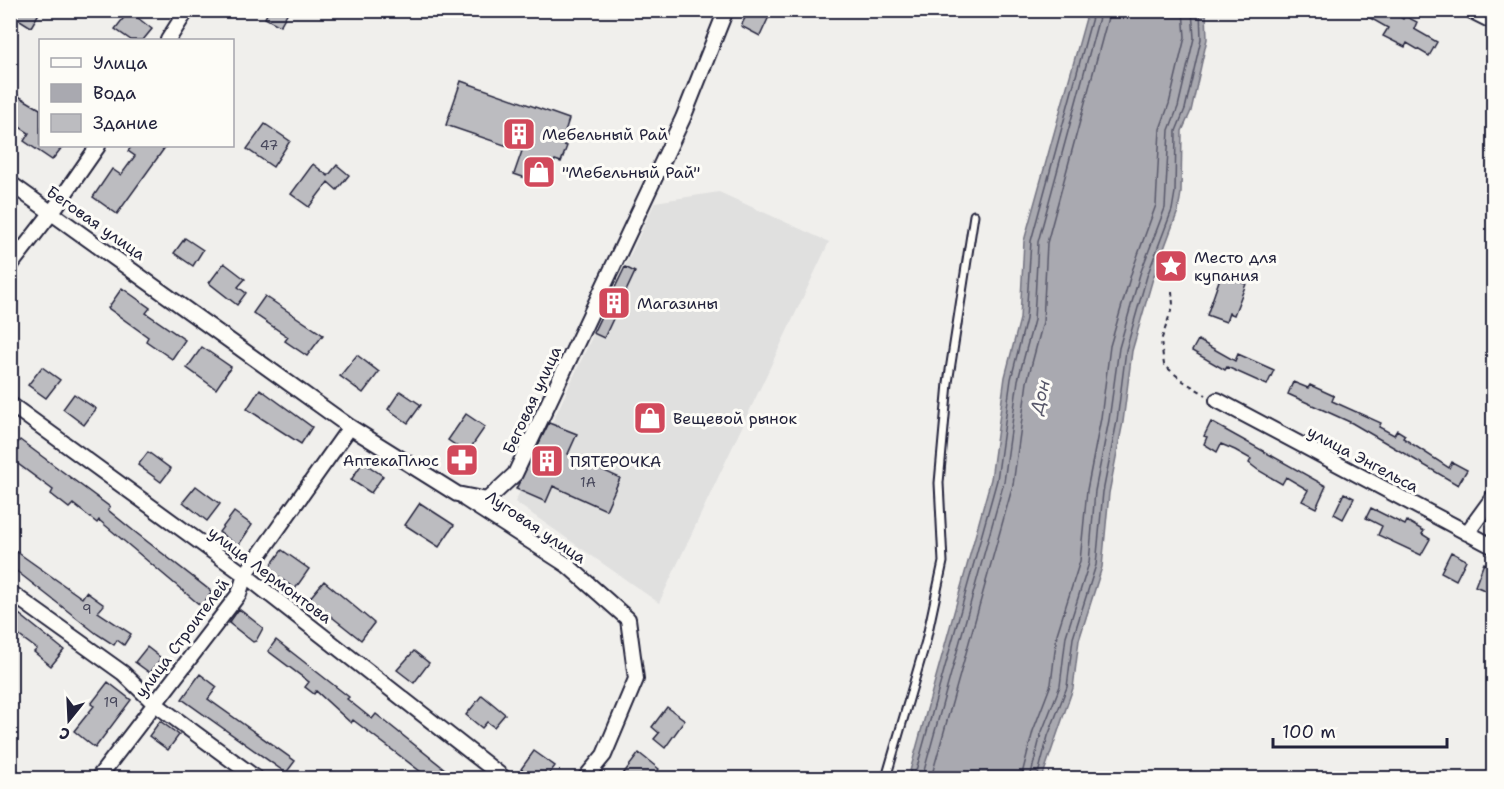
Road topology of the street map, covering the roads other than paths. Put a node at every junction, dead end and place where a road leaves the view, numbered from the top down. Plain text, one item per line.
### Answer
1 (726, 10) edge
2 (1474, 10) edge
3 (187, 11) edge
4 (1494, 20) edge
5 (169, 39) edge
6 (97, 147) edge
7 (10, 183) edge
8 (52, 212) junction
9 (974, 215) dead end
10 (10, 266) edge
11 (1217, 400) road end
12 (10, 404) edge
13 (350, 427) junction
14 (457, 494) junction
15 (1494, 496) edge
16 (1467, 533) junction
17 (1494, 547) edge
18 (245, 575) junction
19 (10, 592) edge
20 (154, 703) junction
21 (98, 778) edge
22 (256, 778) edge
23 (504, 778) edge
24 (585, 778) edge
25 (886, 778) edge

1 - 14 street, Беговая улица
2 - 4 main road
3 - 5 street
6 - 8 street
7 - 8 street, Беговая улица
8 - 10 street
8 - 13 street, Беговая улица
9 - 25 lane
11 - 16 street, улица Энгельса
12 - 18 street, улица Лермонтова
13 - 14 street, Беговая улица
13 - 18 street, улица Строителей
14 - 24 street, Луговая улица
15 - 16 street
16 - 17 street, улица Энгельса
18 - 20 street, улица Строителей
18 - 23 street, улица Лермонтова
19 - 20 street
20 - 21 street, улица Строителей
20 - 22 street

